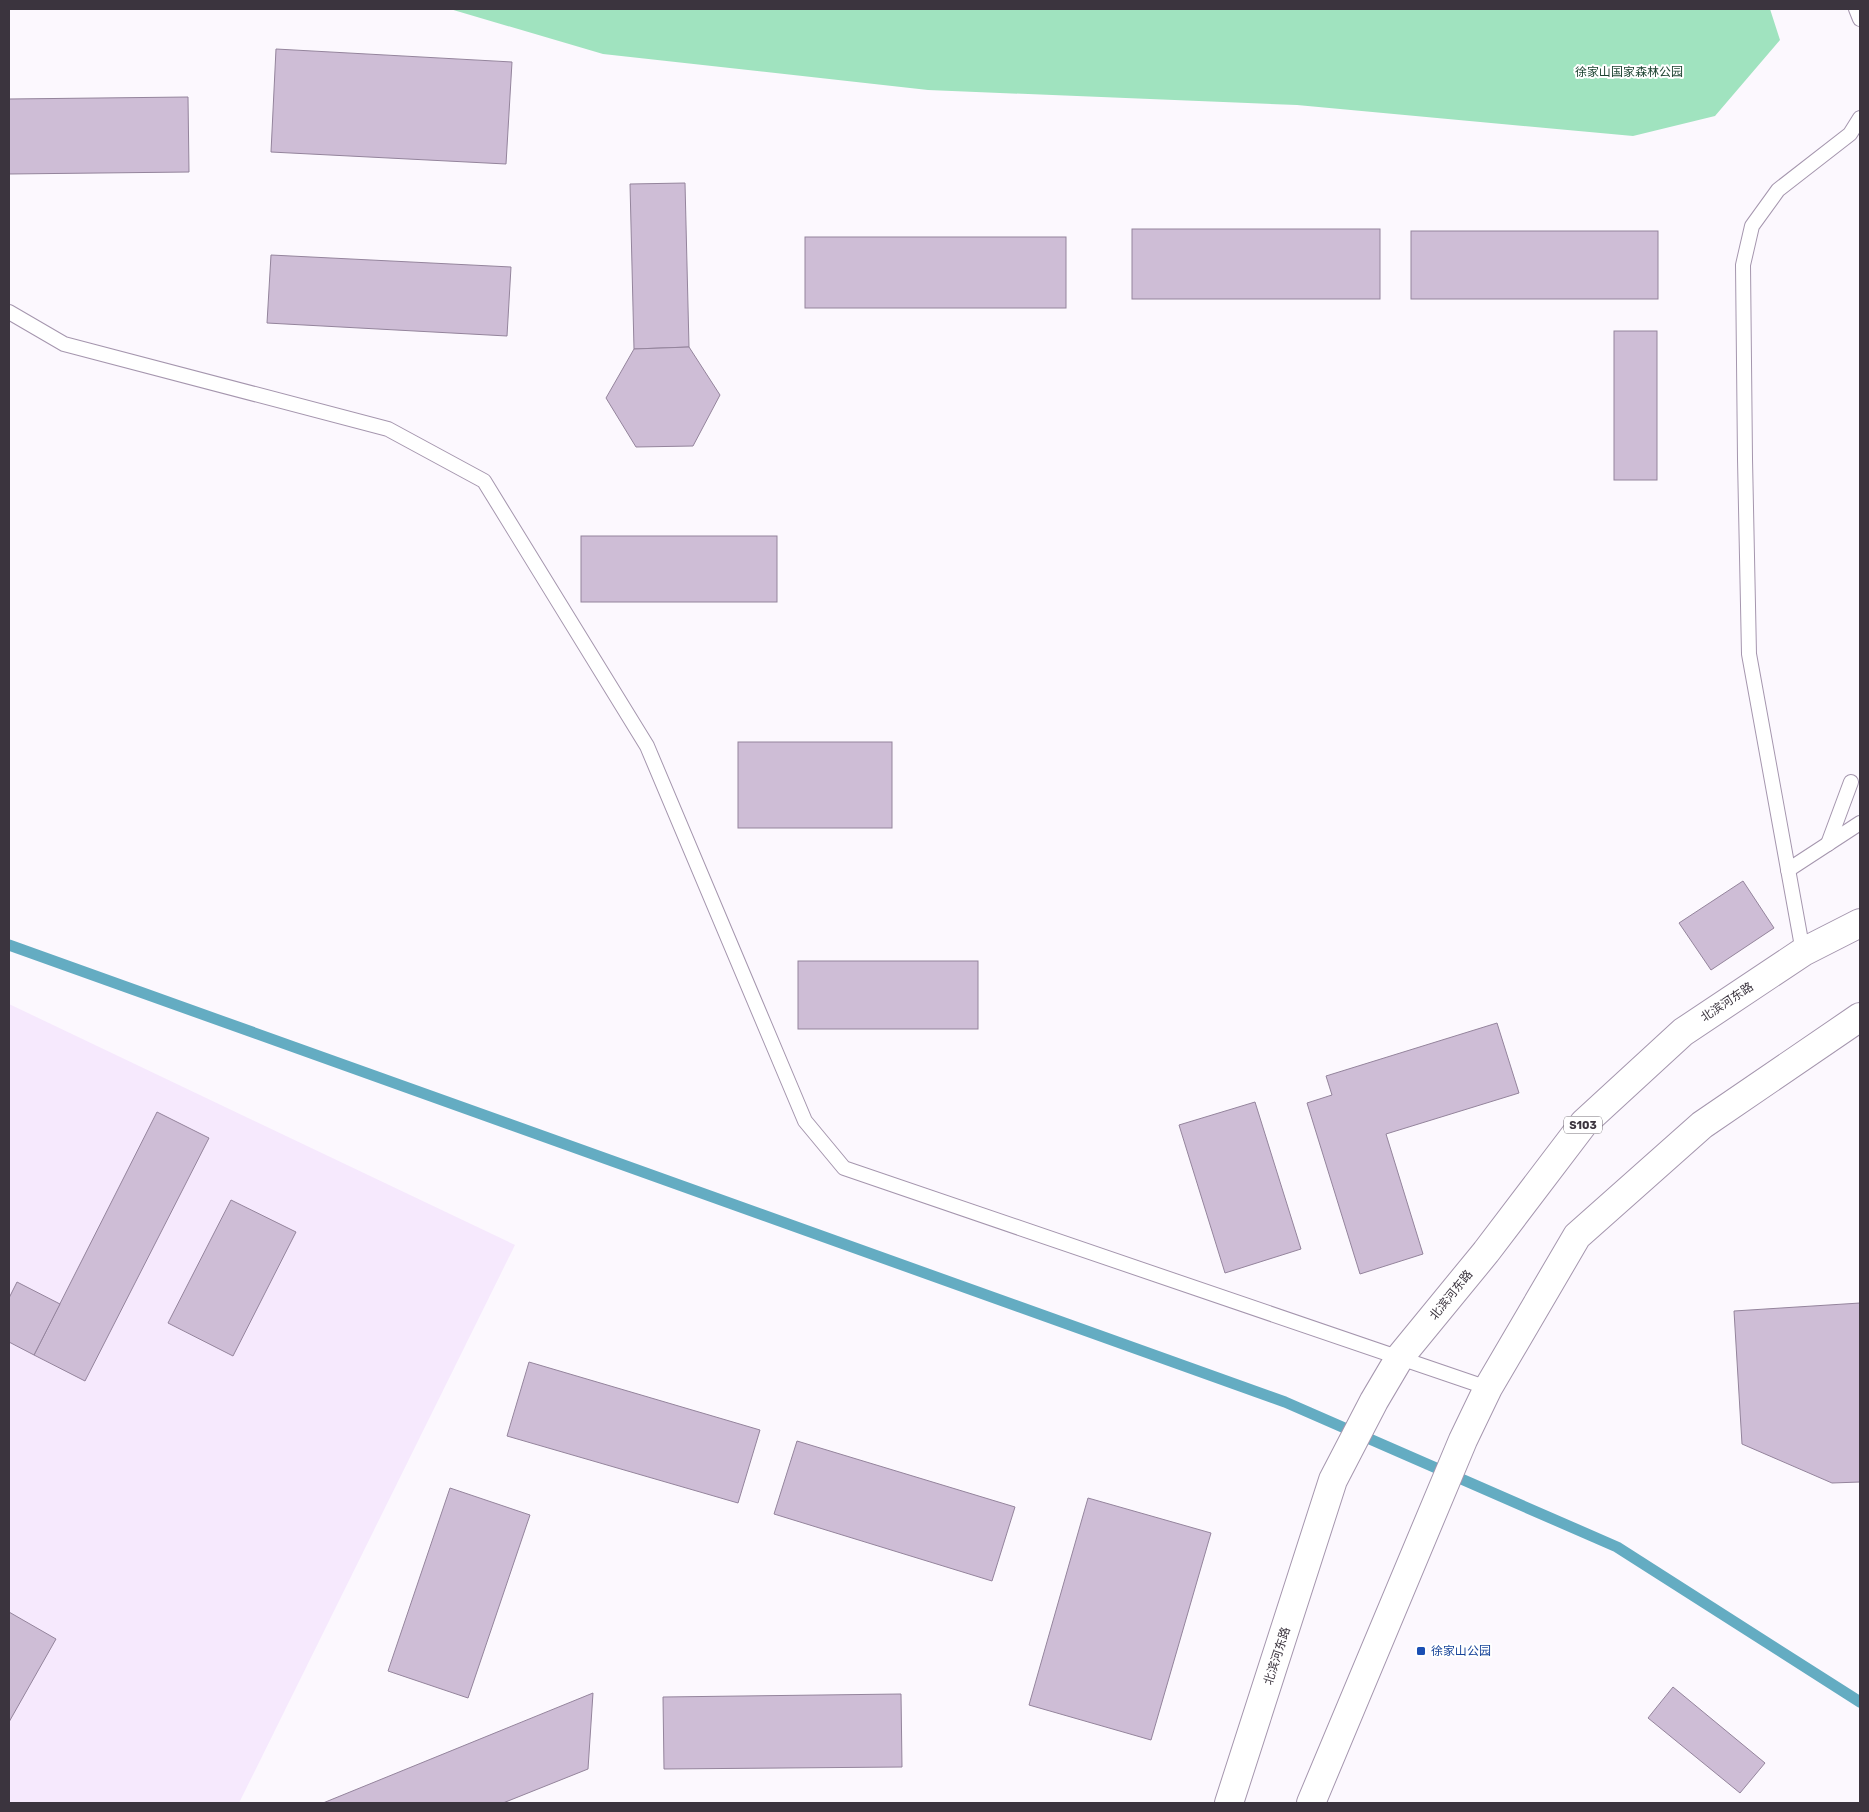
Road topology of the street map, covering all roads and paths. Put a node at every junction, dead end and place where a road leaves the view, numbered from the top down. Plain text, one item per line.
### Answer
1 (1856, 9) edge
2 (1860, 19) edge
3 (1860, 118) edge
4 (9, 312) edge
5 (1851, 782) dead end
6 (1860, 823) edge
7 (1828, 844) junction
8 (1788, 870) junction
9 (1860, 922) edge
10 (1802, 952) junction
11 (1860, 1017) edge
12 (1400, 1357) junction
13 (1488, 1388) junction
14 (1229, 1803) edge
15 (1311, 1803) edge

1 - 2 lane
3 - 8 lane
4 - 12 lane
5 - 7 lane
6 - 7 lane
7 - 8 lane
8 - 10 lane
9 - 10 main road, 北滨河东路 / S103
10 - 12 main road, 北滨河东路 / S103
11 - 13 main road
12 - 13 lane
12 - 14 main road, 北滨河东路 / S103
13 - 15 main road

